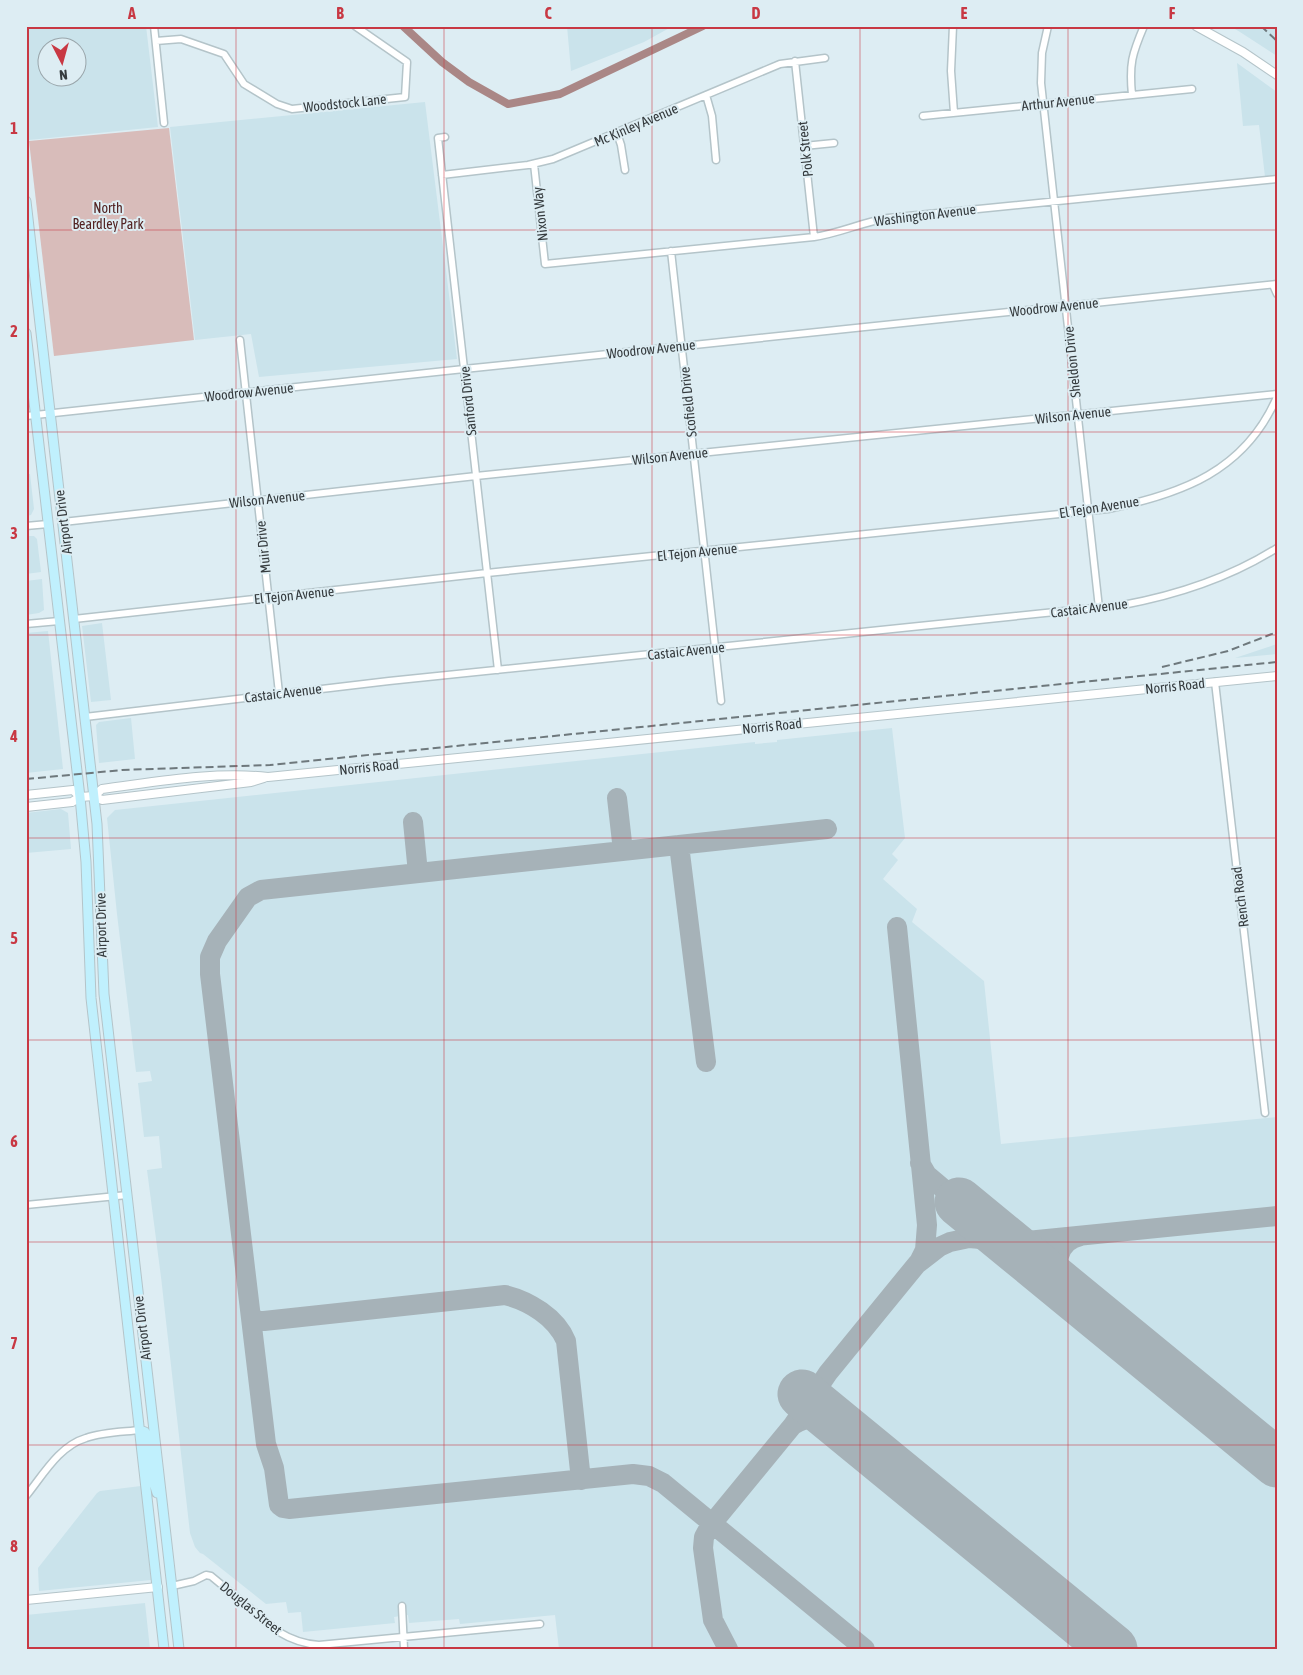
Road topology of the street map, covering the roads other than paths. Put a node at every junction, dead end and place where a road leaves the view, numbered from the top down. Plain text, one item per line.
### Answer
1 (154, 26) edge
2 (355, 26) edge
3 (953, 26) edge
4 (1048, 26) edge
5 (1144, 26) edge
6 (1196, 26) edge
7 (156, 41) junction
8 (825, 58) dead end
9 (795, 61) junction
10 (1277, 75) edge
11 (1192, 89) dead end
12 (706, 95) junction
13 (1132, 95) junction
14 (1043, 104) junction
15 (954, 113) junction
16 (923, 116) dead end
17 (164, 123) dead end
18 (617, 133) junction
19 (445, 137) dead end
20 (834, 143) dead end
21 (804, 146) junction
22 (716, 160) dead end
23 (534, 164) junction
24 (625, 170) dead end
25 (442, 175) junction
26 (1277, 179) edge
27 (26, 201) edge
28 (1054, 202) junction
29 (814, 237) junction
30 (671, 252) junction
31 (545, 264) joint
32 (1275, 284) edge
33 (1277, 294) edge
34 (1066, 306) junction
35 (26, 333) edge
36 (240, 340) dead end
37 (682, 346) junction
38 (464, 368) junction
39 (245, 392) junction
40 (1277, 395) edge
41 (50, 414) junction
42 (1078, 414) junction
43 (31, 416) edge
44 (694, 454) junction
45 (476, 476) junction
46 (257, 500) junction
47 (1089, 511) junction
48 (63, 522) junction
49 (48, 524) junction
50 (26, 526) edge
51 (1277, 548) edge
52 (705, 551) junction
53 (487, 573) junction
54 (268, 598) junction
55 (1099, 608) junction
56 (74, 619) junction
57 (59, 621) junction
58 (26, 624) edge
59 (716, 648) junction
60 (498, 670) junction
61 (1277, 676) edge
62 (1215, 682) junction
63 (279, 693) junction
64 (721, 701) dead end
65 (85, 717) junction
66 (268, 777) junction
67 (26, 795) edge
68 (94, 796) junction
69 (80, 797) junction
70 (26, 807) edge
71 (1265, 1112) dead end
72 (126, 1195) junction
73 (113, 1196) junction
74 (26, 1205) edge
75 (140, 1430) junction
76 (26, 1496) edge
77 (163, 1510) junction
78 (172, 1586) junction
79 (158, 1587) junction
80 (26, 1600) edge
81 (402, 1606) dead end
82 (540, 1624) dead end
83 (404, 1637) junction
84 (164, 1649) edge
85 (178, 1649) edge
86 (404, 1649) edge

1 - 7 street
2 - 7 street, Woodstock Lane
3 - 15 street
4 - 14 street, Sheldon Drive
5 - 13 street
6 - 10 street
7 - 17 street
8 - 9 street, Mc Kinley Avenue
9 - 12 street, Mc Kinley Avenue
9 - 21 street, Polk Street
11 - 13 street, Arthur Avenue
12 - 18 street, Mc Kinley Avenue
12 - 22 street
13 - 14 street, Arthur Avenue
14 - 15 street, Arthur Avenue
14 - 28 street, Sheldon Drive
15 - 16 street, Arthur Avenue
18 - 23 street, Mc Kinley Avenue
18 - 24 street
19 - 25 street, Sanford Drive
20 - 21 street
21 - 29 street, Polk Street
23 - 25 street, Mc Kinley Avenue
23 - 31 street, Nixon Way
25 - 38 street, Sanford Drive
26 - 28 street, Washington Avenue
27 - 41 main road, Airport Drive
28 - 29 street, Washington Avenue
28 - 34 street, Sheldon Drive
29 - 30 street, Washington Avenue
30 - 31 street, Washington Avenue
30 - 37 street, Scofield Drive
32 - 33 street
32 - 34 street, Woodrow Avenue
34 - 37 street, Woodrow Avenue
34 - 42 street, Sheldon Drive
35 - 43 main road, Airport Drive
36 - 39 street, Muir Drive
37 - 38 street, Woodrow Avenue
37 - 44 street, Scofield Drive
38 - 39 street, Woodrow Avenue
38 - 45 street, Sanford Drive
39 - 41 street, Woodrow Avenue
39 - 46 street, Muir Drive
40 - 42 street, Wilson Avenue
40 - 47 street, El Tejon Avenue
41 - 43 street, Woodrow Avenue
41 - 48 main road, Airport Drive
42 - 44 street, Wilson Avenue
42 - 47 street, Sheldon Drive
43 - 49 main road, Airport Drive
44 - 45 street, Wilson Avenue
44 - 52 street, Scofield Drive
45 - 46 street, Wilson Avenue
45 - 53 street, Sanford Drive
46 - 48 street, Wilson Avenue
46 - 54 street, Muir Drive
47 - 52 street, El Tejon Avenue
47 - 55 street, Sheldon Drive
48 - 56 main road, Airport Drive
49 - 50 street
49 - 57 main road, Airport Drive
51 - 55 street, Castaic Avenue
52 - 53 street, El Tejon Avenue
52 - 59 street, Scofield Drive
53 - 54 street, El Tejon Avenue
53 - 60 street, Sanford Drive
54 - 56 street, El Tejon Avenue
54 - 63 street, Muir Drive
55 - 59 street, Castaic Avenue
56 - 65 main road, Airport Drive
57 - 58 street
57 - 69 main road, Airport Drive
59 - 60 street, Castaic Avenue
59 - 64 street, Scofield Drive
60 - 63 street, Castaic Avenue
61 - 62 street, Norris Road
62 - 66 street, Norris Road
62 - 71 street, Rench Road
63 - 65 street, Castaic Avenue
65 - 68 main road, Airport Drive
66 - 68 street, Norris Road
66 - 68 street, Norris Road
67 - 69 street, Norris Road
68 - 69 street, Norris Road
68 - 72 main road, Airport Drive
69 - 70 street, Norris Road
69 - 73 main road, Airport Drive
72 - 73 street
72 - 77 main road, Airport Drive
73 - 74 street
73 - 75 main road, Airport Drive
75 - 76 street
75 - 77 main road
75 - 79 main road, Airport Drive
77 - 78 main road, Airport Drive
78 - 83 street, Douglas Street
78 - 85 main road, Airport Drive
79 - 80 street
79 - 84 main road, Airport Drive
81 - 83 street
82 - 83 street, Douglas Street
83 - 86 street

